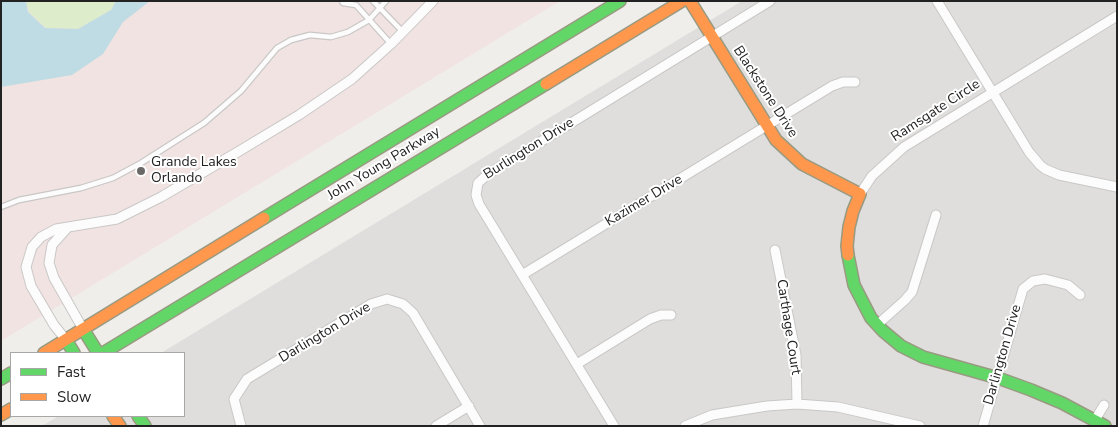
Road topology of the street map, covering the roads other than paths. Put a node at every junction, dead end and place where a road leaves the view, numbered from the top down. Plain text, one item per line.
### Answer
1 (342, 1) edge
2 (373, 1) edge
3 (386, 1) edge
4 (433, 1) edge
5 (620, 1) edge
6 (682, 1) edge
7 (690, 1) edge
8 (770, 1) edge
9 (937, 1) edge
10 (380, 8) junction
11 (1117, 16) edge
12 (369, 20) junction
13 (403, 32) junction
14 (712, 37) junction
15 (391, 44) junction
16 (854, 82) dead end
17 (993, 92) junction
18 (766, 126) junction
19 (1117, 187) edge
20 (860, 194) junction
21 (1, 207) edge
22 (936, 215) dead end
23 (68, 227) junction
24 (774, 250) dead end
25 (522, 275) junction
26 (1080, 295) dead end
27 (671, 315) dead end
28 (877, 326) junction
29 (83, 329) junction
30 (66, 340) junction
31 (46, 352) edge
32 (73, 352) edge
33 (97, 352) edge
34 (105, 352) edge
35 (577, 364) junction
36 (998, 378) junction
37 (797, 404) junction
38 (1104, 405) dead end
39 (468, 406) junction
40 (1100, 423) edge
41 (241, 426) edge
42 (436, 426) edge
43 (480, 426) edge
44 (614, 426) edge
45 (686, 426) edge
46 (920, 426) edge
47 (983, 426) edge

1 - 12 lane
2 - 10 lane
3 - 10 lane
4 - 13 street
5 - 29 main road, John Young Parkway
6 - 34 main road, John Young Parkway
7 - 14 main road, Blackstone Drive
8 - 14 street, Burlington Drive
9 - 17 street
10 - 12 lane
10 - 13 lane
11 - 17 street, Ramsgate Circle
12 - 15 lane
12 - 21 lane
13 - 15 street
14 - 18 main road, Blackstone Drive
14 - 25 street, Burlington Drive
15 - 23 street
16 - 18 street, Kazimer Drive
17 - 19 street
17 - 20 street, Ramsgate Circle
18 - 20 main road, Blackstone Drive
18 - 25 street, Kazimer Drive
20 - 28 main road, Ramsgate Circle
22 - 28 street
23 - 29 street
23 - 30 street
24 - 37 street, Carthage Court
25 - 35 street, Burlington Drive
26 - 36 street, Darlington Drive
27 - 35 street
28 - 36 main road, Ramsgate Circle
29 - 30 main road, John Young Parkway
29 - 33 main road
30 - 31 main road, John Young Parkway
30 - 32 main road
35 - 44 street, Burlington Drive
36 - 40 main road, Ramsgate Circle
36 - 47 street, Darlington Drive
37 - 45 street
37 - 46 street
38 - 40 street
39 - 41 street, Darlington Drive
39 - 42 street
39 - 43 street, Darlington Drive

